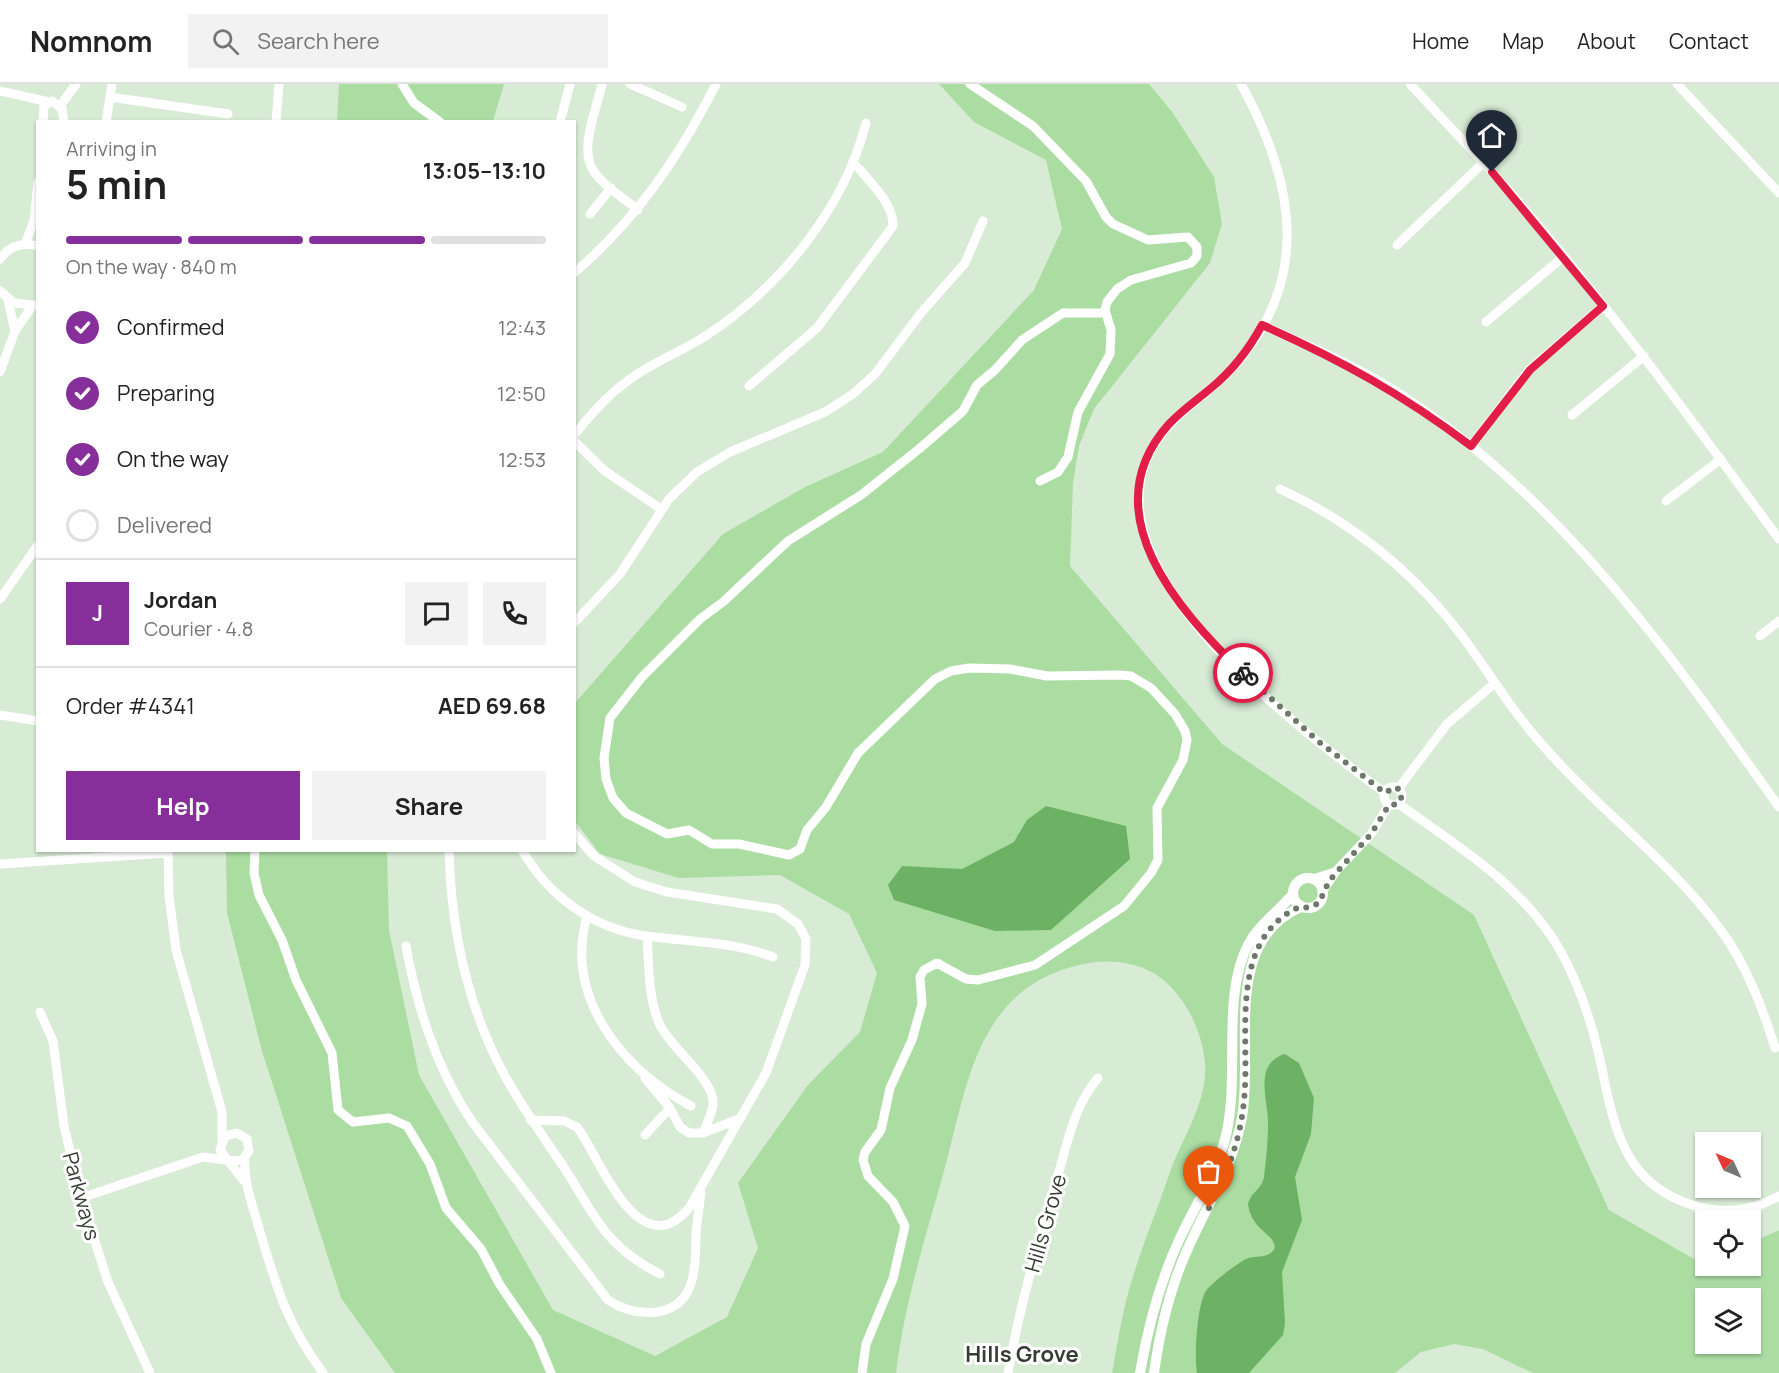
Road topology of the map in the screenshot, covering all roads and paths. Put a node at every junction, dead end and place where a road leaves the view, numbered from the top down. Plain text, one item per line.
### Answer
1 (76, 84) edge
2 (112, 84) edge
3 (279, 84) edge
4 (402, 84) edge
5 (570, 84) edge
6 (602, 84) edge
7 (630, 84) edge
8 (716, 84) edge
9 (970, 84) edge
10 (1252, 84) edge
11 (1410, 84) edge
12 (1677, 84) edge
13 (1242, 87) edge
14 (0, 92) edge
15 (110, 97) junction
16 (50, 102) junction
17 (60, 106) junction
18 (682, 107) dead end
19 (228, 114) dead end
20 (43, 120) edge
21 (64, 120) edge
22 (106, 120) edge
23 (276, 120) edge
24 (437, 120) edge
25 (561, 120) edge
26 (866, 123) dead end
27 (854, 162) junction
28 (1483, 163) junction
29 (611, 188) junction
30 (1779, 193) edge
31 (36, 202) edge
32 (638, 210) junction
33 (590, 213) dead end
34 (983, 221) dead end
35 (25, 244) junction
36 (1397, 245) dead end
37 (36, 246) edge
38 (1, 256) edge
39 (1564, 256) junction
40 (576, 271) edge
41 (0, 291) edge
42 (8, 300) junction
43 (35, 304) edge
44 (1603, 306) junction
45 (1105, 313) junction
46 (1486, 322) dead end
47 (1262, 325) junction
48 (15, 331) junction
49 (1644, 356) junction
50 (0, 372) edge
51 (749, 386) dead end
52 (1572, 416) dead end
53 (576, 433) edge
54 (576, 443) edge
55 (1471, 446) junction
56 (1721, 459) junction
57 (1040, 481) dead end
58 (1280, 489) dead end
59 (1665, 501) dead end
60 (661, 509) junction
61 (1779, 538) edge
62 (36, 548) edge
63 (0, 599) edge
64 (576, 621) edge
65 (1779, 621) edge
66 (1760, 636) dead end
67 (1495, 683) junction
68 (0, 715) edge
69 (36, 722) edge
70 (1398, 789) junction
71 (1385, 793) junction
72 (1394, 804) junction
73 (1779, 807) edge
74 (576, 835) edge
75 (168, 852) edge
76 (255, 852) edge
77 (449, 852) edge
78 (524, 852) edge
79 (0, 864) edge
80 (1337, 870) junction
81 (1313, 879) junction
82 (1322, 892) junction
83 (1293, 894) junction
84 (1301, 906) junction
85 (587, 916) junction
86 (647, 936) junction
87 (406, 946) dead end
88 (773, 957) dead end
89 (40, 1012) dead end
90 (1776, 1048) dead end
91 (644, 1073) junction
92 (1098, 1078) dead end
93 (692, 1106) dead end
94 (670, 1108) junction
95 (222, 1112) junction
96 (742, 1118) junction
97 (531, 1120) junction
98 (237, 1133) junction
99 (704, 1133) junction
100 (645, 1136) dead end
101 (221, 1140) junction
102 (203, 1157) junction
103 (245, 1157) junction
104 (229, 1160) junction
105 (246, 1184) junction
106 (701, 1188) junction
107 (1779, 1196) edge
108 (81, 1198) junction
109 (660, 1274) dead end
110 (150, 1373) edge
111 (323, 1373) edge
112 (551, 1373) edge
113 (862, 1373) edge
114 (1008, 1373) edge
115 (1140, 1373) edge
116 (1154, 1373) edge

1 - 17 street
2 - 15 street
3 - 23 street
4 - 24 street
5 - 25 street
6 - 29 street
7 - 18 street
8 - 32 street
9 - 45 street
10 - 13 street
11 - 28 street
12 - 30 street
13 - 47 street
14 - 16 street
15 - 19 street
15 - 22 street
16 - 17 street
16 - 20 street
17 - 21 street
26 - 27 street
27 - 51 street
27 - 53 street
28 - 36 street
28 - 39 street
29 - 32 street
29 - 33 street
31 - 35 street
32 - 40 street
34 - 60 street
35 - 37 street
35 - 38 street
39 - 44 street
39 - 46 street
41 - 42 street
42 - 43 street
42 - 48 street
43 - 48 street
44 - 49 street
44 - 55 street
45 - 57 street
45 - 113 street
47 - 55 street
47 - 71 street
48 - 50 street
49 - 52 street
49 - 56 street
54 - 60 street
55 - 73 street
56 - 59 street
56 - 61 street
58 - 67 street
60 - 64 street
62 - 63 street
65 - 66 street
67 - 70 street
67 - 90 street
68 - 69 street
70 - 71 street
70 - 72 street
71 - 72 street
72 - 80 street
72 - 107 street
74 - 96 street
75 - 79 street
75 - 95 street
76 - 112 street
77 - 97 street
78 - 85 street
80 - 81 street
80 - 82 street
81 - 82 street
81 - 83 street
82 - 84 street
83 - 84 street
83 - 115 street
84 - 116 street
85 - 86 street
85 - 91 street
86 - 88 street
86 - 99 street
87 - 106 street
89 - 108 street, Parkways
91 - 93 street
91 - 94 street
92 - 114 street, Hills Grove
94 - 99 street
94 - 100 street
95 - 98 street
95 - 101 street
96 - 99 street
96 - 106 street
97 - 106 street
97 - 109 street
98 - 101 street
98 - 103 street
101 - 102 street
101 - 104 street
102 - 104 street
102 - 108 street
103 - 104 street
103 - 105 street
104 - 105 street
105 - 111 street
108 - 110 street, Parkways

